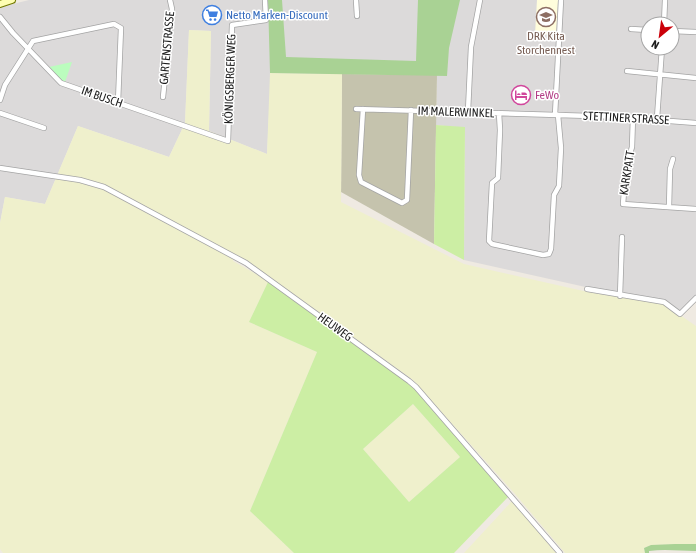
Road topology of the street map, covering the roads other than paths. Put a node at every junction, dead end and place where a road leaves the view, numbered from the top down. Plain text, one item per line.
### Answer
1 (12, 0) edge
2 (170, 0) edge
3 (265, 0) edge
4 (356, 0) edge
5 (480, 0) edge
6 (561, 0) edge
7 (665, 0) edge
8 (0, 4) edge
9 (357, 16) dead end
10 (664, 16) edge
11 (0, 17) edge
12 (631, 29) dead end
13 (640, 30) edge
14 (680, 31) edge
15 (696, 32) edge
16 (28, 49) junction
17 (661, 56) edge
18 (627, 71) dead end
19 (660, 74) junction
20 (696, 78) edge
21 (163, 97) dead end
22 (0, 100) edge
23 (118, 102) junction
24 (356, 109) dead end
25 (363, 109) junction
26 (411, 110) junction
27 (468, 111) junction
28 (0, 113) edge
29 (499, 113) junction
30 (557, 115) junction
31 (633, 117) junction
32 (657, 118) junction
33 (696, 123) edge
34 (44, 128) dead end
35 (228, 141) joint
36 (673, 159) dead end
37 (0, 168) edge
38 (670, 207) junction
39 (696, 209) edge
40 (622, 238) dead end
41 (587, 289) dead end
42 (620, 296) junction
43 (696, 298) edge
44 (560, 553) edge

1 - 8 main road
2 - 21 street, GARTENSTRASSE
3 - 35 street, KÖNIGSBERGER WEG
4 - 9 street
5 - 27 street
6 - 30 street
7 - 10 street
11 - 16 street, IM BUSCH
12 - 13 street
14 - 15 street
16 - 22 street
16 - 23 street, IM BUSCH
16 - 23 street
17 - 19 street
18 - 19 street
19 - 20 street
19 - 32 street
23 - 35 street, IM BUSCH
24 - 25 street, IM MALERWINKEL
25 - 26 street, IM MALERWINKEL
25 - 26 street
26 - 27 street, IM MALERWINKEL
27 - 29 street, IM MALERWINKEL
28 - 34 street
29 - 30 street, IM MALERWINKEL
29 - 30 street
30 - 31 street, STETTINER STRASSE
31 - 32 street, STETTINER STRASSE
31 - 38 street, KARKPATT
32 - 33 street, STETTINER STRASSE
36 - 38 street
37 - 44 street, HEUWEG
38 - 39 street, KARKPATT
40 - 42 street
41 - 42 street
42 - 43 street

